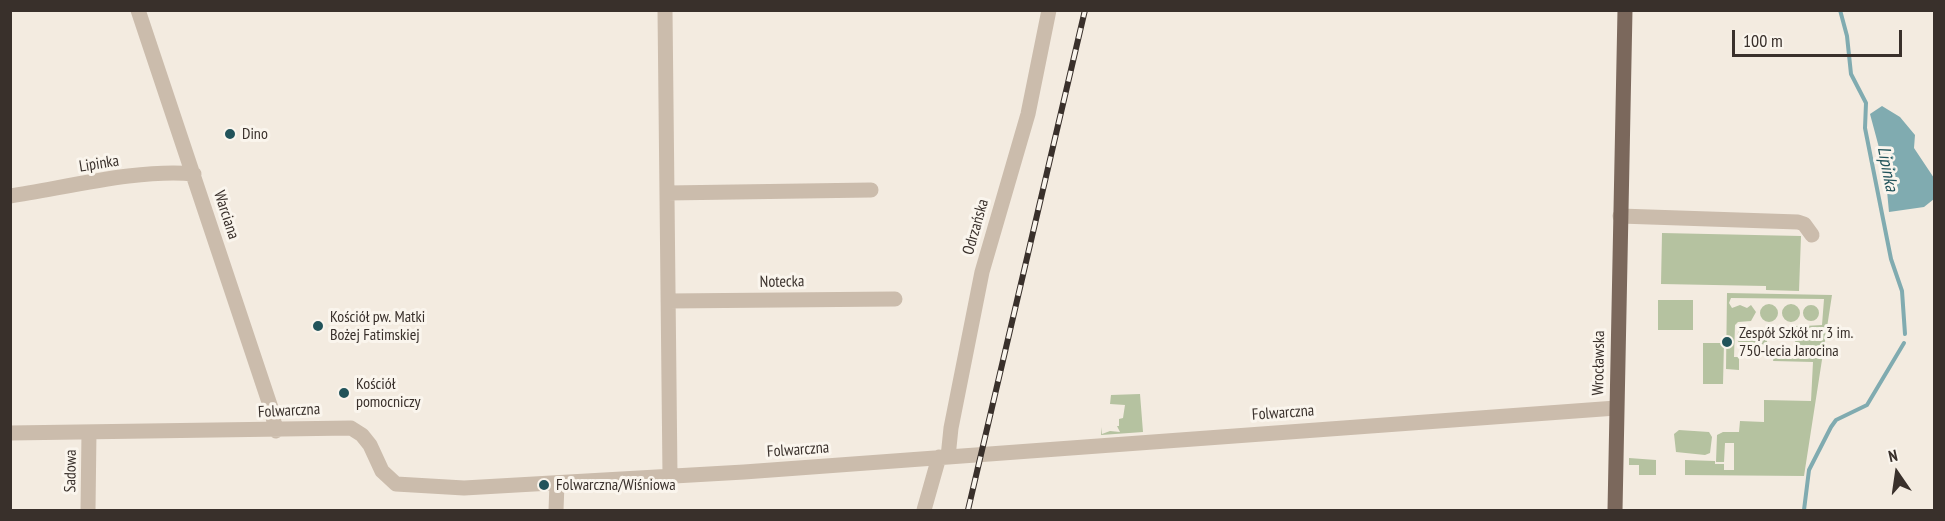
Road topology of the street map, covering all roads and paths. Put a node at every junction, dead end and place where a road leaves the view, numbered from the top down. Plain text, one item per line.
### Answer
1 (138, 10) edge
2 (665, 10) edge
3 (1049, 10) edge
4 (1625, 10) edge
5 (194, 174) junction
6 (871, 190) dead end
7 (668, 193) junction
8 (10, 196) edge
9 (1620, 216) junction
10 (1812, 235) dead end
11 (895, 299) dead end
12 (668, 301) junction
13 (1616, 408) junction
14 (276, 431) junction
15 (89, 432) junction
16 (10, 433) edge
17 (943, 457) junction
18 (670, 476) junction
19 (557, 484) junction
20 (88, 510) edge
21 (556, 510) edge
22 (924, 510) edge
23 (1615, 510) edge

1 - 5 street, Warciana
2 - 7 street
3 - 17 street, Odrzańska
4 - 9 main road, Wrocławska
5 - 8 street, Lipinka
5 - 14 street, Warciana
6 - 7 street
7 - 12 street
9 - 10 street
9 - 13 main road, Wrocławska
11 - 12 street, Notecka
12 - 18 street
13 - 17 street, Folwarczna
13 - 23 main road, Wrocławska
14 - 15 street, Folwarczna
14 - 19 street, Folwarczna
15 - 16 street, Folwarczna
15 - 20 street, Sadowa
17 - 18 street, Folwarczna
17 - 22 street, Odrzańska
18 - 19 street, Folwarczna
19 - 21 street

